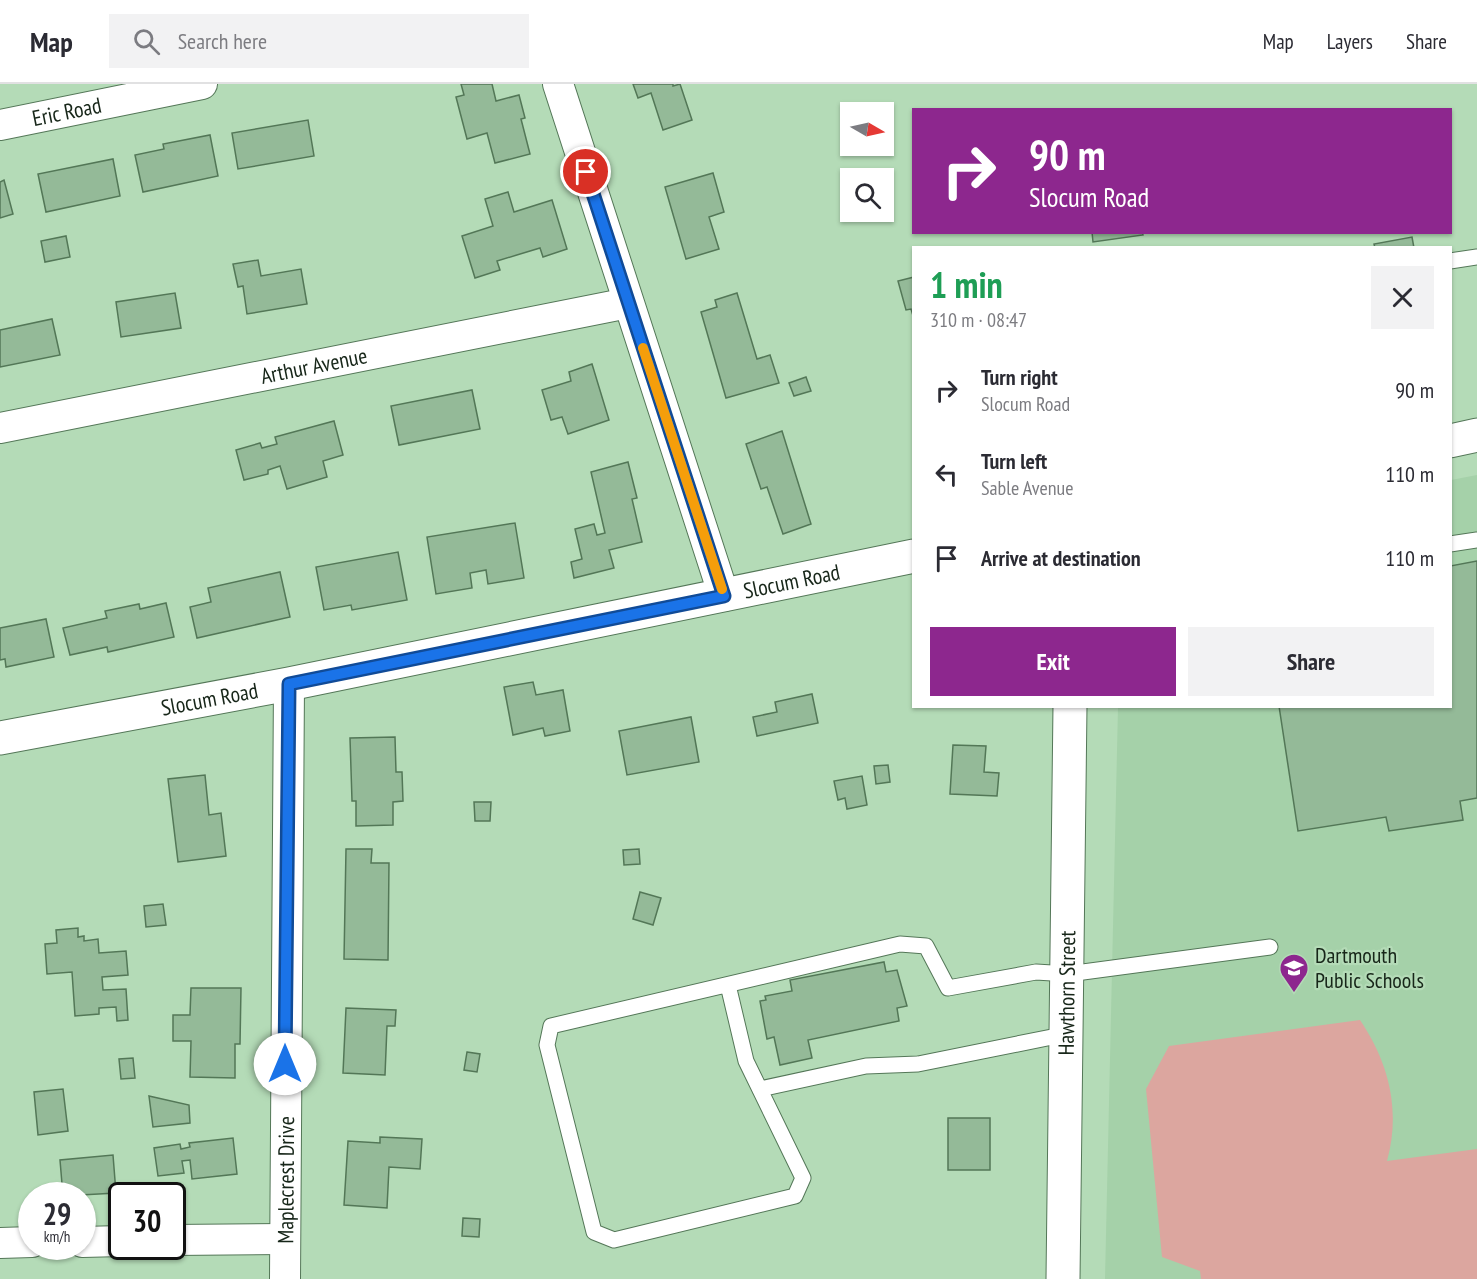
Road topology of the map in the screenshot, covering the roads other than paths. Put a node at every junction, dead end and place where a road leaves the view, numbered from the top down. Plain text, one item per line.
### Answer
1 (202, 84) edge
2 (558, 84) edge
3 (0, 125) edge
4 (1477, 257) edge
5 (1452, 261) edge
6 (628, 303) junction
7 (0, 428) edge
8 (1477, 540) edge
9 (1452, 544) edge
10 (912, 556) edge
11 (724, 596) junction
12 (289, 684) junction
13 (1070, 708) edge
14 (0, 738) edge
15 (1270, 947) dead end
16 (1068, 974) junction
17 (728, 985) junction
18 (1067, 1034) junction
19 (760, 1089) junction
20 (284, 1239) junction
21 (186, 1240) edge
22 (18, 1242) edge
23 (0, 1243) edge
24 (285, 1279) edge
25 (1064, 1279) edge

1 - 3 street, Eric Road
2 - 6 street
4 - 5 lane
6 - 7 street, Arthur Avenue
6 - 11 street
8 - 9 lane
10 - 11 main road, Slocum Road
11 - 12 main road, Slocum Road
12 - 14 main road, Slocum Road
12 - 20 street, Maplecrest Drive
13 - 16 main road, Hawthorn Street
15 - 16 lane
16 - 17 lane
16 - 18 main road, Hawthorn Street
17 - 19 lane
17 - 19 lane
18 - 19 lane
18 - 25 main road, Hawthorn Street
20 - 21 street
20 - 24 street, Maplecrest Drive
22 - 23 street

